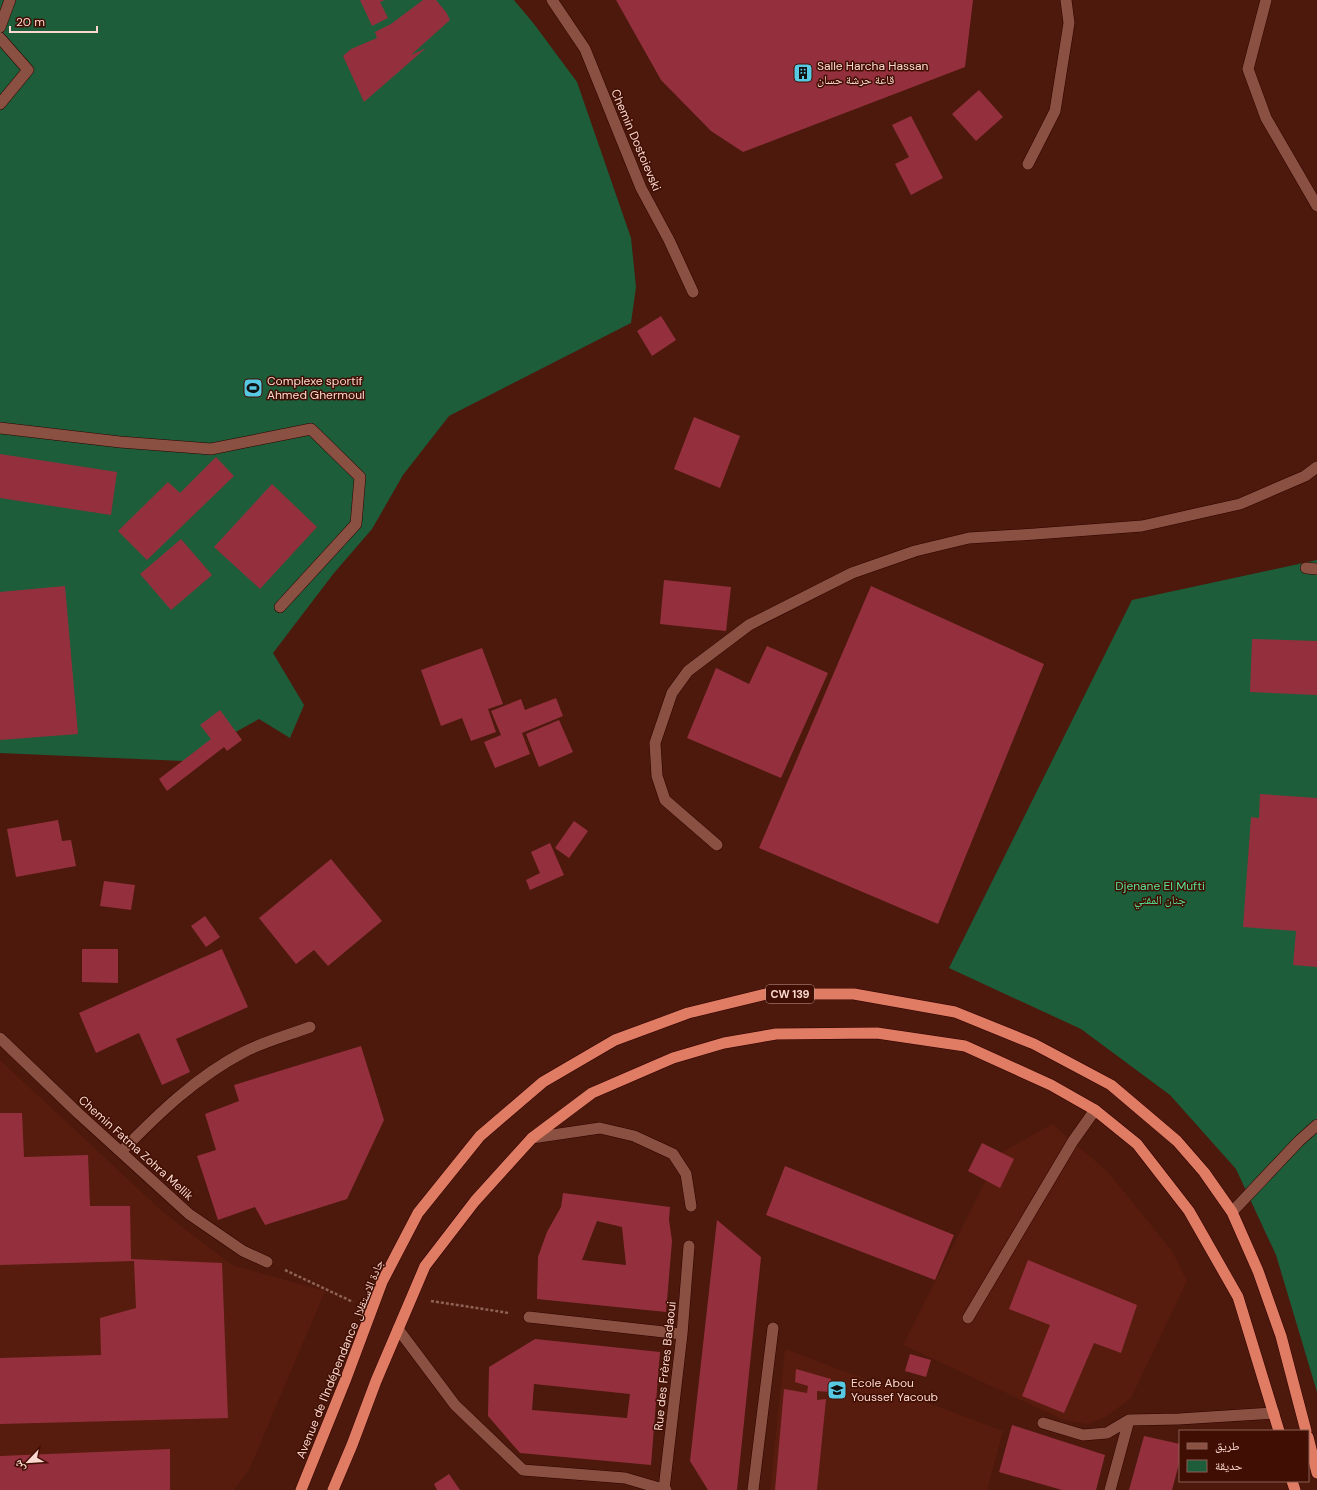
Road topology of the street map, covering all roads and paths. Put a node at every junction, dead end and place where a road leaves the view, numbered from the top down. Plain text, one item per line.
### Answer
1 (10, 0) edge
2 (552, 0) edge
3 (1066, 0) edge
4 (1266, 0) edge
5 (0, 27) edge
6 (0, 38) edge
7 (0, 104) edge
8 (1028, 164) dead end
9 (1317, 206) edge
10 (693, 292) dead end
11 (0, 428) edge
12 (1317, 467) edge
13 (280, 607) dead end
14 (717, 845) dead end
15 (310, 1027) dead end
16 (0, 1038) edge
17 (1095, 1110) junction
18 (1317, 1125) edge
19 (532, 1138) junction
20 (121, 1152) junction
21 (691, 1206) dead end
22 (1232, 1212) junction
23 (689, 1246) dead end
24 (266, 1262) joint
25 (411, 1298) junction
26 (371, 1311) junction
27 (529, 1316) joint
28 (968, 1318) dead end
29 (772, 1328) dead end
30 (398, 1329) junction
31 (682, 1334) junction
32 (1274, 1413) junction
33 (1129, 1420) junction
34 (1043, 1423) dead end
35 (1279, 1430) edge
36 (1306, 1430) edge
37 (1309, 1441) edge
38 (1317, 1473) edge
39 (301, 1490) edge
40 (333, 1490) edge
41 (665, 1490) edge
42 (753, 1490) edge
43 (1110, 1490) edge

1 - 5 street
2 - 10 street, Chemin Dostoievski
3 - 8 street
4 - 9 street
6 - 7 street
11 - 13 street
12 - 14 street
15 - 20 street
16 - 20 street, Chemin Fatma Zohra Mellik
17 - 19 highway
17 - 28 street
17 - 32 highway
18 - 22 street
19 - 21 street
19 - 25 highway
20 - 24 street, Chemin Fatma Zohra Mellik
22 - 26 highway, Avenue de l'Indépendance جادة الاستقلال / CW 139
22 - 36 highway, Avenue de l'Indépendance جادة الاستقلال / CW 139
23 - 31 street, Rue des Frères Badaoui
24 - 26 path
25 - 27 path
25 - 30 highway
26 - 39 highway, Avenue de l'Indépendance جادة الاستقلال / CW 139
27 - 31 street
29 - 42 street
30 - 40 highway
30 - 41 street
31 - 41 street, Rue des Frères Badaoui
32 - 33 street
32 - 35 highway
33 - 34 street
33 - 43 street
37 - 38 highway

